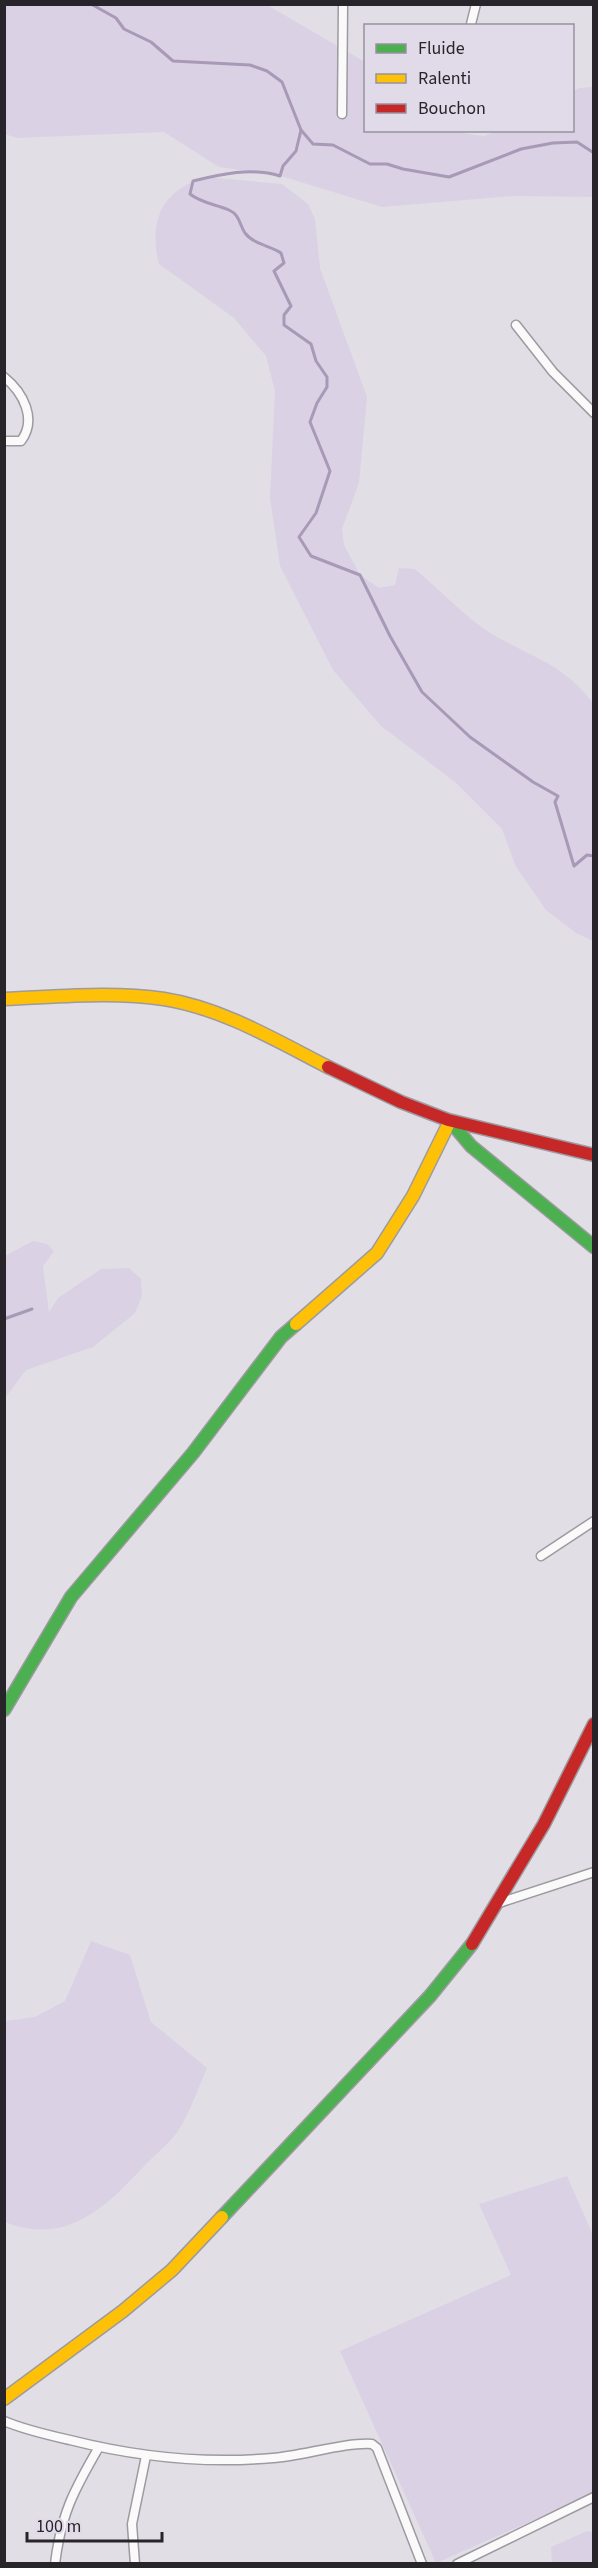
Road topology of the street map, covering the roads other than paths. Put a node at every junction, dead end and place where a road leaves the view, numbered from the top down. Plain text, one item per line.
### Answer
1 (343, 4) edge
2 (476, 4) edge
3 (471, 24) edge
4 (342, 114) dead end
5 (516, 326) dead end
6 (4, 377) edge
7 (594, 413) edge
8 (4, 441) edge
9 (4, 999) edge
10 (450, 1121) junction
11 (594, 1155) edge
12 (594, 1247) edge
13 (594, 1521) edge
14 (541, 1556) dead end
15 (4, 1710) edge
16 (594, 1724) edge
17 (594, 1872) edge
18 (499, 1903) junction
19 (4, 2399) edge
20 (4, 2421) edge
21 (99, 2447) junction
22 (146, 2456) junction
23 (594, 2497) edge
24 (56, 2564) edge
25 (135, 2564) edge
26 (422, 2564) edge
27 (457, 2564) edge

1 - 4 street
2 - 3 street
5 - 7 street
6 - 8 street
9 - 10 street
10 - 11 street
10 - 12 street
10 - 15 street
13 - 14 street
16 - 18 street
17 - 18 street
18 - 19 street
20 - 21 street
21 - 22 street
21 - 24 street
22 - 25 street
22 - 26 street
23 - 27 street

